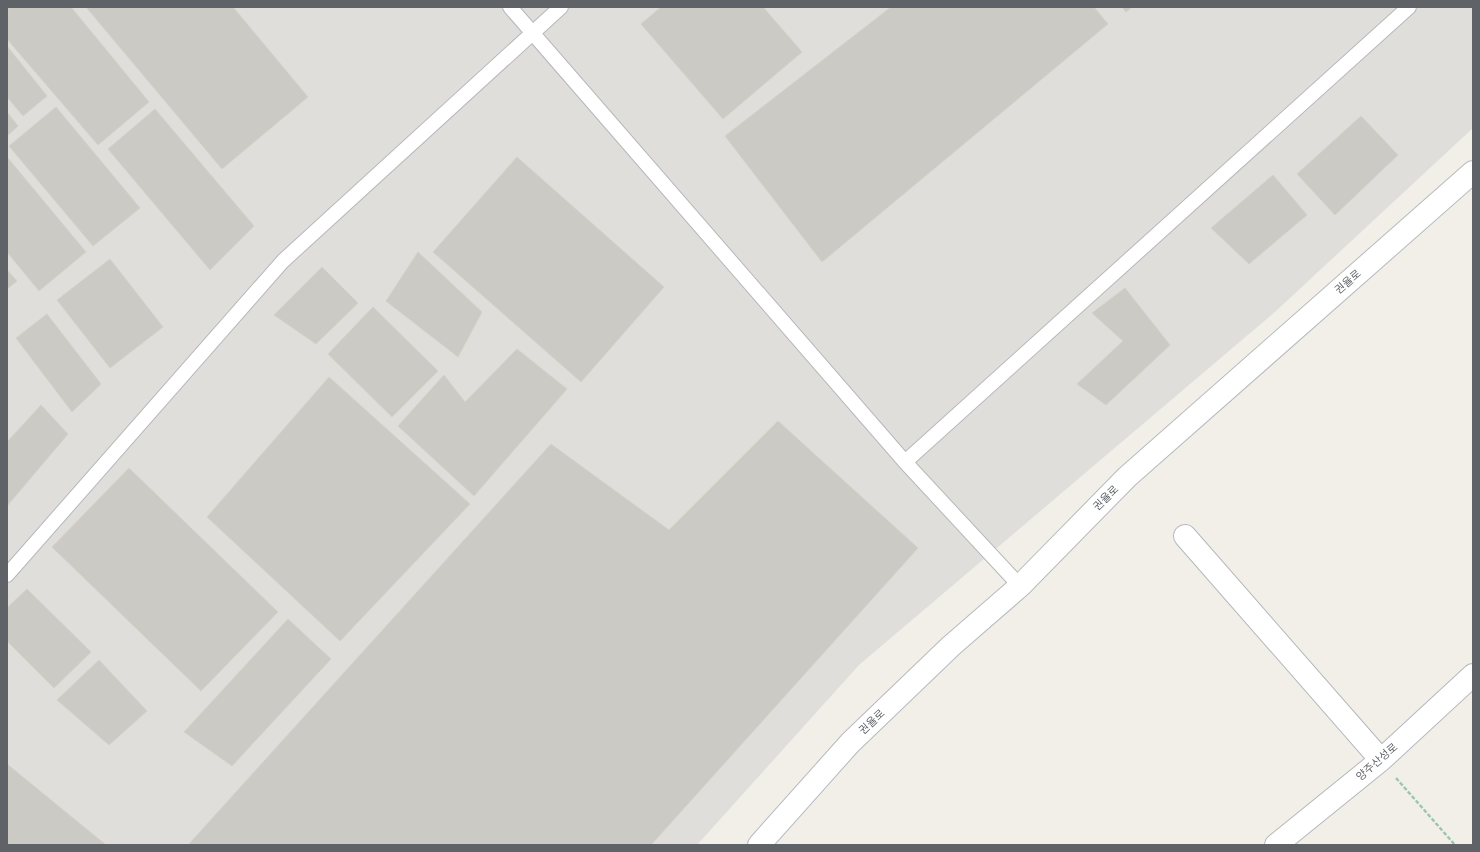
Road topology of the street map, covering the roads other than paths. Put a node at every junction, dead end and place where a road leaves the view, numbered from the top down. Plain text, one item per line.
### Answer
1 (510, 7) edge
2 (561, 7) edge
3 (1409, 7) edge
4 (532, 32) junction
5 (1473, 172) edge
6 (905, 462) junction
7 (1185, 536) dead end
8 (7, 576) edge
9 (1020, 586) junction
10 (1473, 675) edge
11 (1381, 760) junction
12 (759, 845) edge
13 (1276, 845) edge

1 - 4 lane
2 - 4 lane
3 - 6 lane
4 - 6 lane
4 - 8 lane
5 - 9 main road, 권율로
6 - 9 lane
7 - 11 main road
9 - 12 main road, 권율로
10 - 11 main road, 양주산성로
11 - 13 main road, 양주산성로

